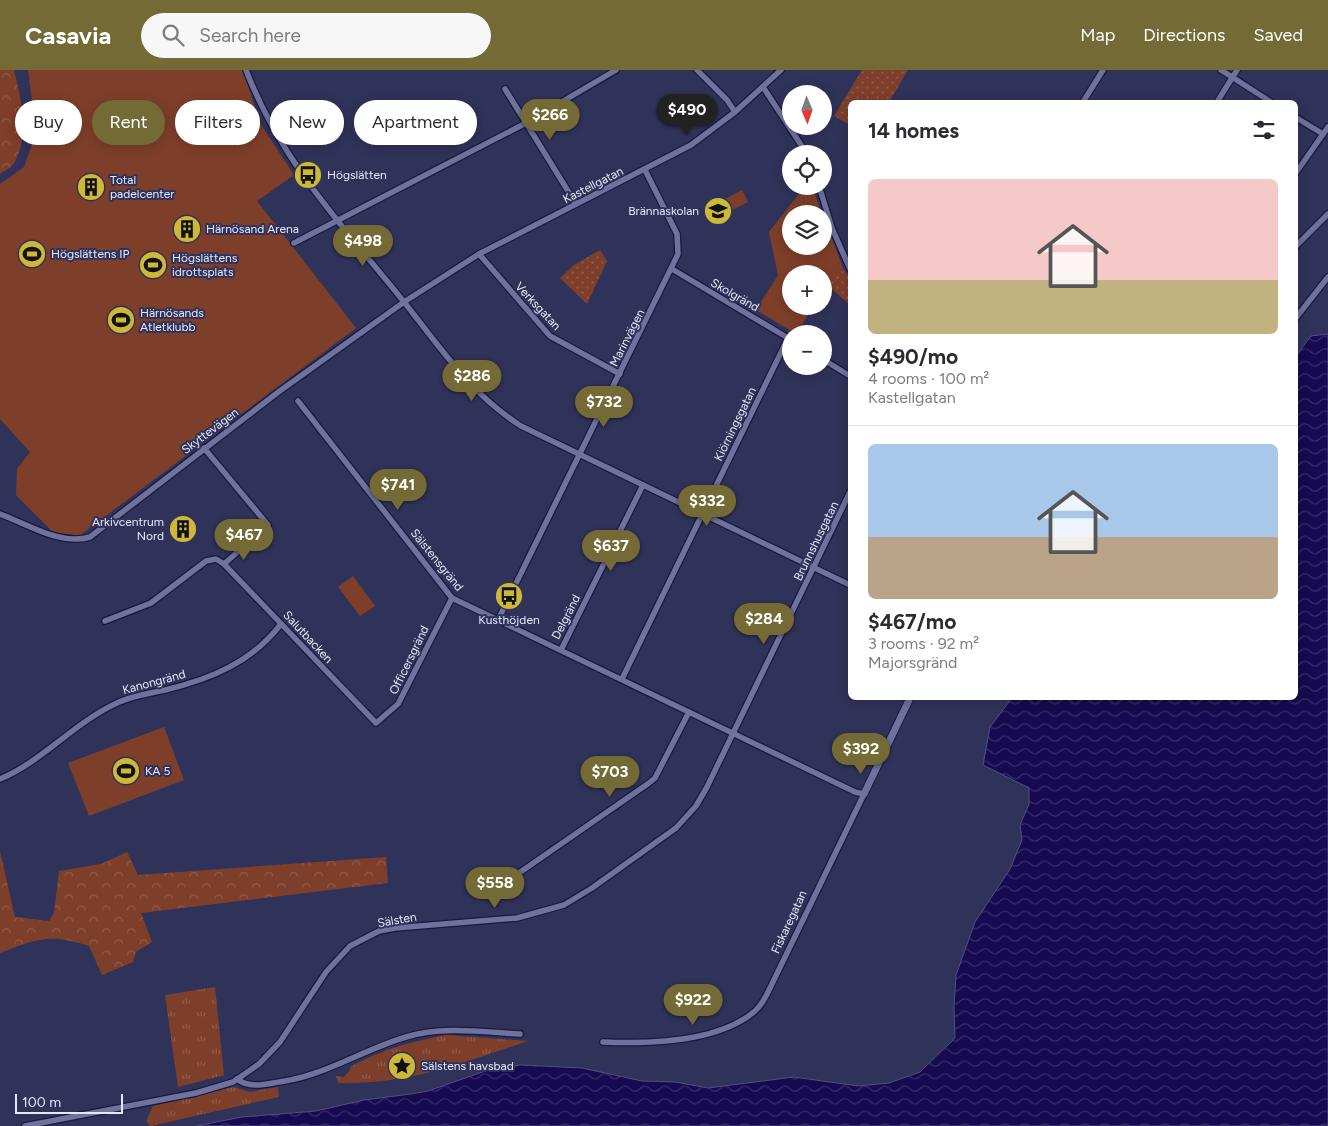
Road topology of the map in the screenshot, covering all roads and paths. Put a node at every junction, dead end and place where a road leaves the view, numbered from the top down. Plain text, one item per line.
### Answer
1 (246, 70) edge
2 (616, 70) edge
3 (697, 70) edge
4 (781, 70) edge
5 (1103, 70) edge
6 (1220, 70) edge
7 (1237, 70) edge
8 (1232, 77) junction
9 (763, 87) junction
10 (505, 88) dead end
11 (1083, 100) edge
12 (1218, 100) edge
13 (1268, 100) edge
14 (735, 112) junction
15 (1298, 119) edge
16 (526, 123) junction
17 (1328, 127) edge
18 (1323, 134) junction
19 (802, 145) edge
20 (645, 170) junction
21 (1298, 170) edge
22 (822, 195) edge
23 (576, 204) junction
24 (1328, 214) edge
25 (337, 220) junction
26 (294, 243) dead end
27 (1298, 244) edge
28 (479, 254) junction
29 (848, 264) edge
30 (672, 269) junction
31 (1328, 276) edge
32 (404, 302) junction
33 (1298, 315) edge
34 (782, 335) edge
35 (782, 353) edge
36 (832, 365) edge
37 (620, 374) junction
38 (848, 375) edge
39 (298, 401) dead end
40 (204, 448) junction
41 (579, 454) junction
42 (643, 485) junction
43 (848, 496) edge
44 (0, 514) edge
45 (702, 514) junction
46 (224, 564) junction
47 (814, 567) junction
48 (848, 584) edge
49 (452, 598) junction
50 (498, 620) junction
51 (105, 621) dead end
52 (281, 624) junction
53 (561, 650) junction
54 (622, 679) junction
55 (909, 700) edge
56 (689, 712) junction
57 (376, 724) joint
58 (733, 732) junction
59 (2, 778) edge
60 (864, 794) junction
61 (519, 873) dead end
62 (520, 1034) dead end
63 (603, 1042) dead end
64 (237, 1079) junction
65 (25, 1126) edge

1 - 25 street
2 - 16 street
3 - 14 street
4 - 9 street, Kastellgatan
5 - 11 street
6 - 8 street
7 - 8 street
8 - 12 street
8 - 13 street
9 - 14 street, Kastellgatan
9 - 19 street
10 - 16 street
14 - 20 street, Kastellgatan
15 - 18 street
16 - 23 street
16 - 25 street
17 - 18 street
18 - 21 street
20 - 23 street, Kastellgatan
20 - 30 street, Marinvägen
22 - 29 street
23 - 28 street, Kastellgatan
24 - 27 street
25 - 26 street
25 - 32 street
28 - 32 street, Kastellgatan
28 - 37 street, Verksgatan
30 - 34 street, Skolgränd
30 - 37 street, Marinvägen
31 - 33 street
32 - 40 street, Skyttevägen
32 - 41 street
35 - 45 street, Kiörningsgatan
36 - 38 street
37 - 41 street, Marinvägen
39 - 49 street, Sälstensgränd
40 - 44 street, Skyttevägen
40 - 46 street
41 - 42 street
41 - 50 street, Marinvägen
42 - 45 street
42 - 53 street, Delgränd
43 - 47 street, Brunnshusgatan
45 - 47 street
45 - 54 street, Kiörningsgatan
46 - 51 street
46 - 52 street, Salutbacken
47 - 48 street
47 - 58 street, Brunnshusgatan
49 - 50 street, Sälstensgränd
49 - 57 street, Officersgränd
50 - 53 street, Sälstensgränd
52 - 57 street, Salutbacken
52 - 59 street, Kanongränd
53 - 54 street, Sälstensgränd
54 - 56 street, Sälstensgränd
55 - 60 street, Fiskaregatan
56 - 58 street, Sälstensgränd
56 - 61 street
58 - 60 street, Sälstensgränd
58 - 64 street, Sälsten
60 - 63 street, Fiskaregatan
62 - 64 street
64 - 65 street, Sälsten

